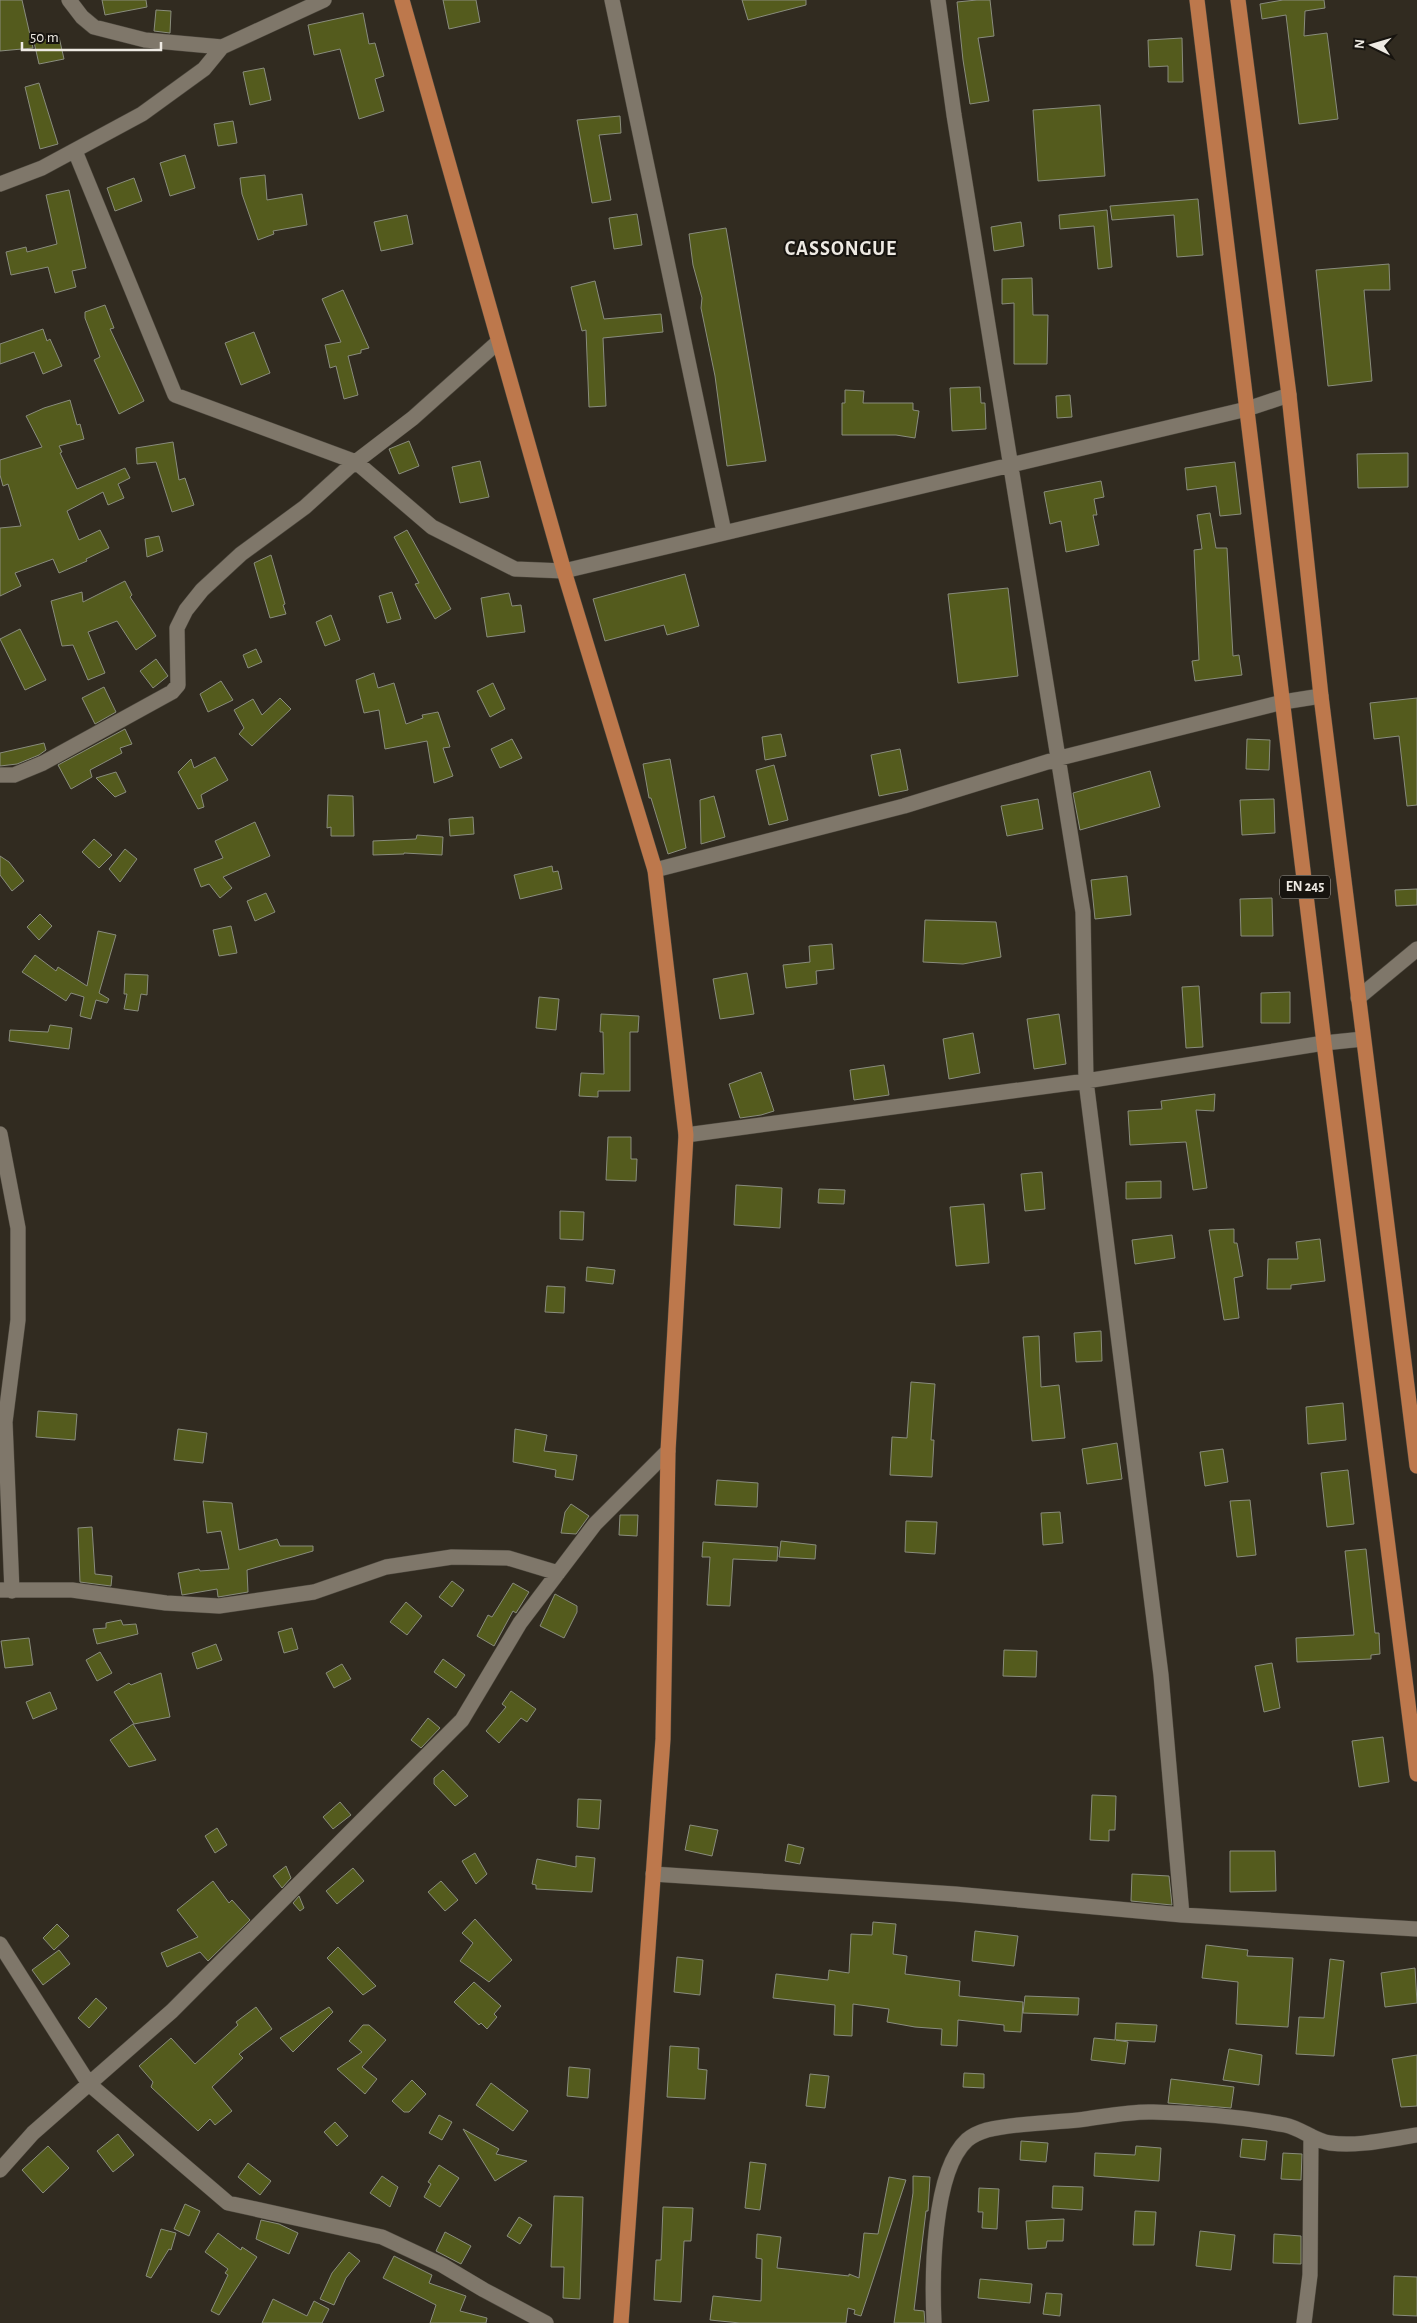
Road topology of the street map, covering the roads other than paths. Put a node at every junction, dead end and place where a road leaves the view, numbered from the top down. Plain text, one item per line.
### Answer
1 (69, 0) edge
2 (324, 0) edge
3 (402, 0) edge
4 (612, 0) edge
5 (938, 0) edge
6 (1197, 0) edge
7 (1238, 0) edge
8 (222, 48) junction
9 (75, 151) junction
10 (0, 184) edge
11 (498, 342) junction
12 (1289, 395) junction
13 (1247, 409) junction
14 (356, 462) junction
15 (1009, 465) junction
16 (724, 532) junction
17 (564, 571) junction
18 (1322, 696) junction
19 (1283, 702) junction
20 (1060, 758) junction
21 (0, 775) edge
22 (655, 870) junction
23 (1417, 948) edge
24 (1358, 998) junction
25 (1363, 1039) junction
26 (1324, 1043) junction
27 (1086, 1081) junction
28 (0, 1134) edge
29 (686, 1136) junction
30 (668, 1451) junction
31 (1417, 1466) edge
32 (558, 1574) junction
33 (6, 1591) edge
34 (1417, 1774) edge
35 (653, 1874) junction
36 (1182, 1915) junction
37 (1417, 1929) edge
38 (0, 1944) edge
39 (89, 2084) junction
40 (1417, 2134) edge
41 (1311, 2136) junction
42 (0, 2170) edge
43 (546, 2323) edge
44 (621, 2323) edge
45 (934, 2323) edge
46 (1304, 2323) edge

1 - 8 street
2 - 8 street
3 - 11 main road
4 - 16 street
5 - 15 street
6 - 13 main road, EN 245
7 - 12 main road, EN 245
8 - 9 street
9 - 10 street
9 - 14 street
11 - 14 street
11 - 17 main road
12 - 13 street
12 - 18 main road, EN 245
13 - 15 street
13 - 19 main road, EN 245
14 - 17 street
14 - 21 street
15 - 16 street
15 - 20 street
16 - 17 street
17 - 22 main road
18 - 19 street
18 - 24 main road, EN 245
19 - 20 street
19 - 26 main road, EN 245
20 - 22 street
20 - 27 street
22 - 29 main road
23 - 24 street
24 - 25 main road, EN 245
25 - 26 street
25 - 31 main road, EN 245
26 - 27 street
26 - 34 main road, EN 245
27 - 29 street
27 - 36 street
28 - 33 street
29 - 30 main road
30 - 32 street
30 - 35 main road
32 - 33 street
32 - 39 street
35 - 36 street
35 - 44 main road
36 - 37 street
38 - 39 street
39 - 42 street
39 - 43 street
40 - 41 street
41 - 45 street
41 - 46 street

